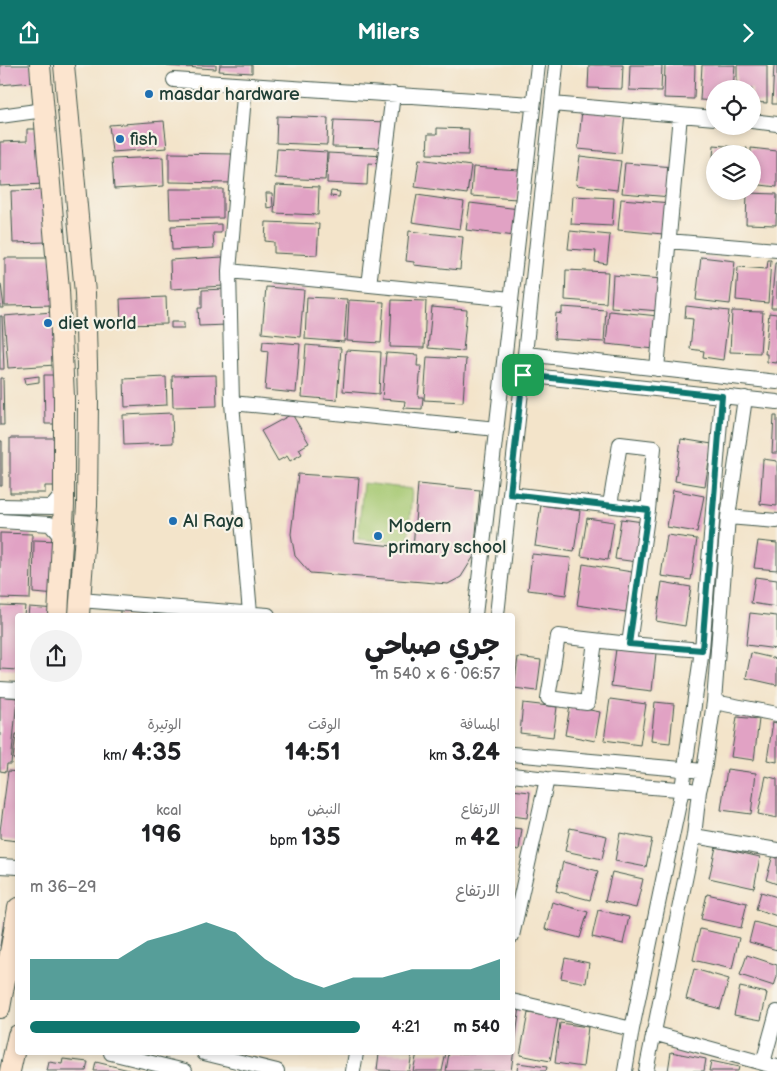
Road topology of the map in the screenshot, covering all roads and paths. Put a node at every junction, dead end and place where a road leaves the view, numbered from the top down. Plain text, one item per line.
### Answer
1 (40, 65) edge
2 (64, 65) edge
3 (538, 65) edge
4 (556, 65) edge
5 (174, 80) dead end
6 (245, 85) junction
7 (393, 95) junction
8 (533, 104) junction
9 (552, 104) junction
10 (44, 110) junction
11 (680, 115) junction
12 (0, 116) edge
13 (706, 117) edge
14 (761, 122) edge
15 (777, 123) edge
16 (668, 241) junction
17 (777, 250) edge
18 (229, 271) junction
19 (369, 285) junction
20 (511, 299) junction
21 (526, 354) junction
22 (657, 369) junction
23 (523, 375) junction
24 (777, 382) edge
25 (722, 396) junction
26 (745, 398) junction
27 (777, 402) edge
28 (232, 403) junction
29 (496, 429) junction
30 (64, 492) junction
31 (510, 494) junction
32 (0, 505) edge
33 (610, 505) junction
34 (648, 510) junction
35 (728, 517) junction
36 (0, 521) edge
37 (777, 521) edge
38 (62, 538) junction
39 (80, 607) edge
40 (58, 613) edge
41 (250, 613) joint
42 (475, 613) edge
43 (497, 613) edge
44 (595, 641) junction
45 (629, 644) junction
46 (702, 650) junction
47 (0, 689) edge
48 (15, 690) edge
49 (714, 702) junction
50 (777, 714) edge
51 (515, 754) edge
52 (684, 769) junction
53 (704, 771) junction
54 (515, 775) edge
55 (547, 779) junction
56 (682, 789) junction
57 (699, 791) junction
58 (694, 836) junction
59 (777, 850) edge
60 (0, 866) edge
61 (15, 867) edge
62 (515, 923) edge
63 (15, 925) edge
64 (515, 1002) edge
65 (0, 1008) edge
66 (777, 1011) edge
67 (632, 1029) junction
68 (653, 1033) junction
69 (15, 1048) edge
70 (119, 1055) edge
71 (212, 1055) edge
72 (356, 1055) edge
73 (763, 1063) junction
74 (777, 1067) edge
75 (10, 1071) edge
76 (185, 1071) edge
77 (277, 1071) edge
78 (353, 1071) edge
79 (625, 1071) edge
80 (646, 1071) edge

1 - 10 main road
2 - 39 main road
3 - 8 street
4 - 9 street
5 - 6 street
6 - 7 street
6 - 18 street
7 - 8 street
7 - 19 street
8 - 20 street
9 - 11 street
9 - 21 street
10 - 12 street
10 - 30 main road
11 - 13 street
11 - 16 street
14 - 15 street
16 - 17 street
16 - 22 street
18 - 19 street
18 - 28 street
19 - 20 street
20 - 29 street
21 - 22 street
21 - 23 street
22 - 24 street
23 - 25 street
23 - 31 street
25 - 26 street
25 - 46 street
26 - 27 street
26 - 35 street
28 - 29 street
28 - 41 street
29 - 42 street
30 - 32 street
30 - 38 main road
31 - 33 street
31 - 43 street
33 - 34 street
33 - 34 street
34 - 45 street
35 - 37 street
35 - 49 street
36 - 38 street
38 - 40 main road
39 - 41 street
44 - 44 street
44 - 45 street
45 - 46 street
46 - 52 street
47 - 48 street
49 - 50 street
49 - 53 street
51 - 52 street
52 - 53 street
52 - 56 street
53 - 57 street
54 - 55 street
55 - 56 street
55 - 62 street
56 - 57 street
56 - 67 street
57 - 58 street
58 - 59 street
58 - 68 street
60 - 61 street
63 - 65 main road
64 - 67 street
66 - 73 street
67 - 79 street
68 - 73 street
68 - 80 street
69 - 75 main road
70 - 76 street
71 - 77 street
72 - 78 street
73 - 74 street

